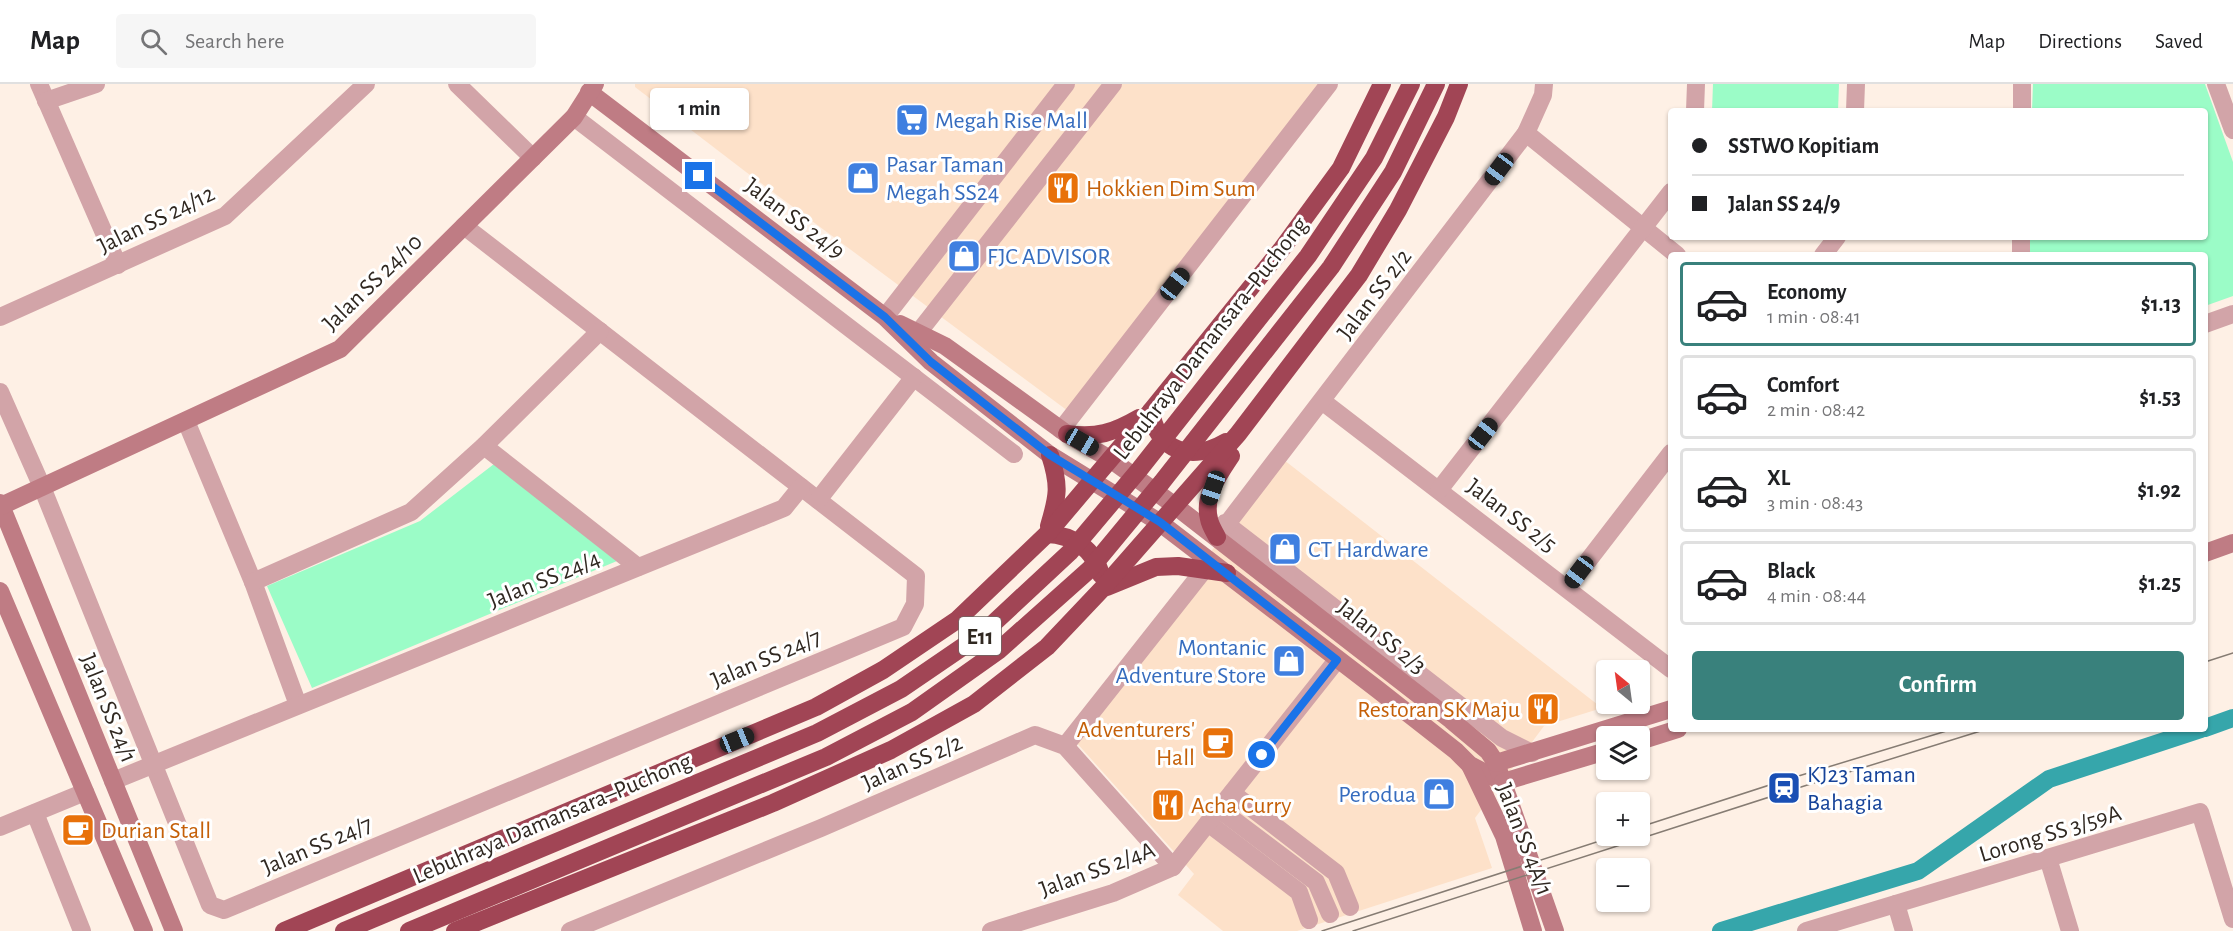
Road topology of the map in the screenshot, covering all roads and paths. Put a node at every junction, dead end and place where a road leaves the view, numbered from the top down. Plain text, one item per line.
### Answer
1 (96, 84) edge
2 (366, 84) edge
3 (457, 84) edge
4 (1066, 84) edge
5 (1113, 84) edge
6 (1329, 84) edge
7 (1382, 84) edge
8 (1411, 84) edge
9 (1436, 84) edge
10 (1459, 84) edge
11 (1544, 84) edge
12 (1696, 84) edge
13 (1856, 84) edge
14 (2022, 84) edge
15 (2216, 84) edge
16 (592, 88) edge
17 (43, 92) edge
18 (1695, 108) edge
19 (1855, 108) edge
20 (2022, 108) edge
21 (574, 117) junction
22 (2233, 130) edge
23 (1526, 133) junction
24 (533, 158) junction
25 (1668, 196) edge
26 (464, 226) junction
27 (1644, 229) junction
28 (1835, 240) edge
29 (1673, 252) edge
30 (1825, 252) edge
31 (118, 265) junction
32 (2233, 314) edge
33 (0, 317) edge
34 (885, 317) junction
35 (2208, 323) edge
36 (600, 331) junction
37 (918, 333) junction
38 (914, 377) junction
39 (0, 392) edge
40 (1322, 401) junction
41 (1151, 411) junction
42 (186, 421) junction
43 (1064, 432) junction
44 (1238, 434) junction
45 (484, 446) junction
46 (1014, 454) dead end
47 (1050, 455) junction
48 (1110, 459) junction
49 (1668, 460) edge
50 (1091, 481) junction
51 (42, 487) junction
52 (801, 487) junction
53 (1439, 490) junction
54 (818, 500) junction
55 (1, 505) edge
56 (1174, 505) junction
57 (1160, 522) junction
58 (1221, 530) junction
59 (1047, 534) junction
60 (2233, 543) edge
61 (2208, 552) edge
62 (638, 567) junction
63 (1204, 570) junction
64 (1227, 573) junction
65 (252, 582) junction
66 (1567, 588) junction
67 (1102, 589) junction
68 (0, 591) edge
69 (1337, 660) junction
70 (1668, 667) edge
71 (298, 705) junction
72 (1668, 711) edge
73 (1668, 732) edge
74 (1650, 738) edge
75 (1065, 746) junction
76 (1532, 753) junction
77 (1596, 753) edge
78 (153, 764) junction
79 (1470, 765) junction
80 (1497, 774) junction
81 (113, 781) junction
82 (85, 792) junction
83 (1232, 793) junction
84 (1219, 809) junction
85 (35, 813) junction
86 (1494, 814) junction
87 (1208, 823) junction
88 (0, 827) edge
89 (2048, 858) junction
90 (1173, 867) junction
91 (1896, 904) junction
92 (1350, 907) dead end
93 (1329, 914) dead end
94 (2233, 919) edge
95 (1309, 920) dead end
96 (172, 930) edge
97 (82, 931) edge
98 (144, 931) edge
99 (284, 931) edge
100 (344, 931) edge
101 (409, 931) edge
102 (454, 931) edge
103 (570, 931) edge
104 (990, 931) edge
105 (1533, 931) edge
106 (1555, 931) edge
107 (1806, 931) edge
108 (1904, 931) edge
109 (2070, 931) edge

1 - 17 street
2 - 31 street, Jalan SS 24/12
3 - 24 street
4 - 34 street
5 - 37 street
6 - 43 street
7 - 41 highway
8 - 100 highway, Lebuhraya Damansara–Puchong / E11, bridge
9 - 101 highway, Lebuhraya Damansara–Puchong / E11, bridge
10 - 44 highway
11 - 23 street, Jalan SS 2/2
12 - 18 street
13 - 19 street
14 - 20 street
15 - 22 street
16 - 21 main road, Jalan SS 24/10
16 - 34 main road, Jalan SS 24/9
17 - 31 street
21 - 24 main road, Jalan SS 24/10
21 - 38 street
23 - 27 street
23 - 40 street, Jalan SS 2/2
24 - 26 main road, Jalan SS 24/10
25 - 27 street
26 - 36 street, Jalan SS 24/7
26 - 42 main road, Jalan SS 24/10
27 - 29 street
27 - 53 street
28 - 30 street
31 - 33 street, Jalan SS 24/12
32 - 35 street
34 - 37 main road, Jalan SS 24/9
34 - 47 main road, Jalan SS 24/9
36 - 45 street
36 - 52 street, Jalan SS 24/7
37 - 43 main road, Jalan SS 24/9
38 - 46 street
38 - 54 street
39 - 51 street, Jalan SS 24/1
40 - 53 street, Jalan SS 2/5
40 - 58 street, Jalan SS 2/2
41 - 43 highway
41 - 44 highway
41 - 48 highway
42 - 51 main road, Jalan SS 24/10
42 - 65 street
43 - 48 main road, Jalan SS 24/9
44 - 56 highway
44 - 58 highway
45 - 62 street
45 - 65 street
47 - 50 main road, Jalan SS 24/9
47 - 59 highway
48 - 50 highway
48 - 56 main road, Jalan SS 24/9
49 - 66 street
50 - 57 main road, Jalan SS 24/9
50 - 59 highway
51 - 55 main road, Jalan SS 24/10
51 - 78 street, Jalan SS 24/1
52 - 54 street, Jalan SS 24/7
52 - 62 street, Jalan SS 24/4
53 - 66 street, Jalan SS 2/5
54 - 78 street, Jalan SS 24/7
55 - 81 main road, Jalan SS 24/1
56 - 57 highway
56 - 58 main road, Jalan SS 2/3
57 - 64 main road, Jalan SS 2/3
57 - 67 highway
58 - 76 street
58 - 80 main road, Jalan SS 2/3
59 - 67 highway
59 - 99 highway
60 - 61 main road
62 - 71 street, Jalan SS 24/4
63 - 64 highway
63 - 67 highway
63 - 75 street
64 - 69 main road, Jalan SS 2/3
65 - 71 street
66 - 70 street, Jalan SS 2/5
67 - 102 highway
68 - 82 main road
69 - 79 main road, Jalan SS 2/3
69 - 83 street, Jalan SS 2/4A
71 - 78 street, Jalan SS 24/4
72 - 76 main road
73 - 74 main road
75 - 90 street
75 - 103 street, Jalan SS 2/2
76 - 80 main road
77 - 80 main road
78 - 81 street, Jalan SS 24/4
79 - 80 main road
79 - 86 main road, Jalan SS 4A/1
80 - 86 main road
80 - 106 main road, Jalan SS 4A/1
81 - 96 main road, Jalan SS 24/1
82 - 85 street
82 - 98 main road
83 - 84 street, Jalan SS 2/4A
83 - 92 street
84 - 87 street, Jalan SS 2/4A
84 - 93 street
85 - 88 street
85 - 97 street
86 - 105 main road, Jalan SS 4A/1
87 - 90 street, Jalan SS 2/4A
87 - 95 street
89 - 91 street, Lorong SS 3/59A
89 - 94 street, Lorong SS 3/59A
89 - 109 street
90 - 104 street, Jalan SS 2/4A
91 - 107 street, Lorong SS 3/59A
91 - 108 street

